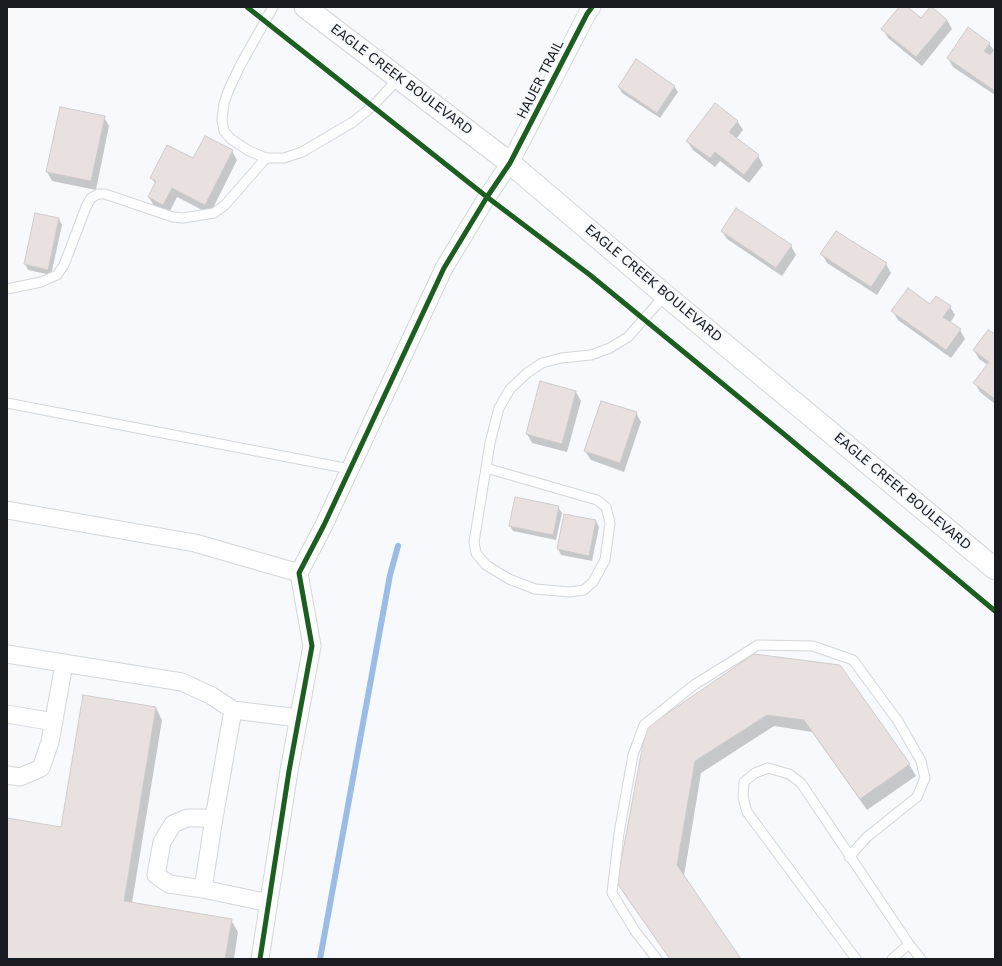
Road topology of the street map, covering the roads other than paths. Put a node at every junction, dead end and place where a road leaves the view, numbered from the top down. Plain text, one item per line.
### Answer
1 (272, 7) edge
2 (304, 7) edge
3 (592, 7) edge
4 (398, 79) junction
5 (266, 158) junction
6 (510, 163) junction
7 (7, 289) edge
8 (665, 295) junction
9 (7, 403) edge
10 (486, 468) junction
11 (350, 469) junction
12 (7, 510) edge
13 (995, 569) edge
14 (298, 573) junction
15 (7, 654) edge
16 (64, 664) junction
17 (233, 710) junction
18 (7, 714) edge
19 (299, 718) junction
20 (54, 722) junction
21 (7, 775) edge
22 (214, 818) junction
23 (849, 857) junction
24 (203, 890) junction
25 (269, 903) junction
26 (909, 944) junction
27 (260, 959) edge
28 (657, 959) edge
29 (856, 959) edge
30 (892, 959) edge
31 (921, 959) edge

1 - 5 lane
2 - 4 street, EAGLE CREEK BOULEVARD
3 - 6 street, HAUER TRAIL
4 - 5 lane
4 - 6 street, EAGLE CREEK BOULEVARD
5 - 7 lane
6 - 8 street, EAGLE CREEK BOULEVARD
6 - 11 street, HAUER TRAIL
8 - 10 lane
8 - 13 street, EAGLE CREEK BOULEVARD
9 - 11 lane
10 - 10 lane
11 - 14 street, HAUER TRAIL
12 - 14 street
14 - 19 street
15 - 16 street
16 - 17 street
16 - 20 street
17 - 19 street
17 - 22 street
18 - 20 street
19 - 25 street
20 - 21 street
22 - 24 street
22 - 24 street
23 - 26 lane
23 - 28 lane
23 - 29 lane
24 - 25 street
25 - 27 street
26 - 30 lane
26 - 31 lane

